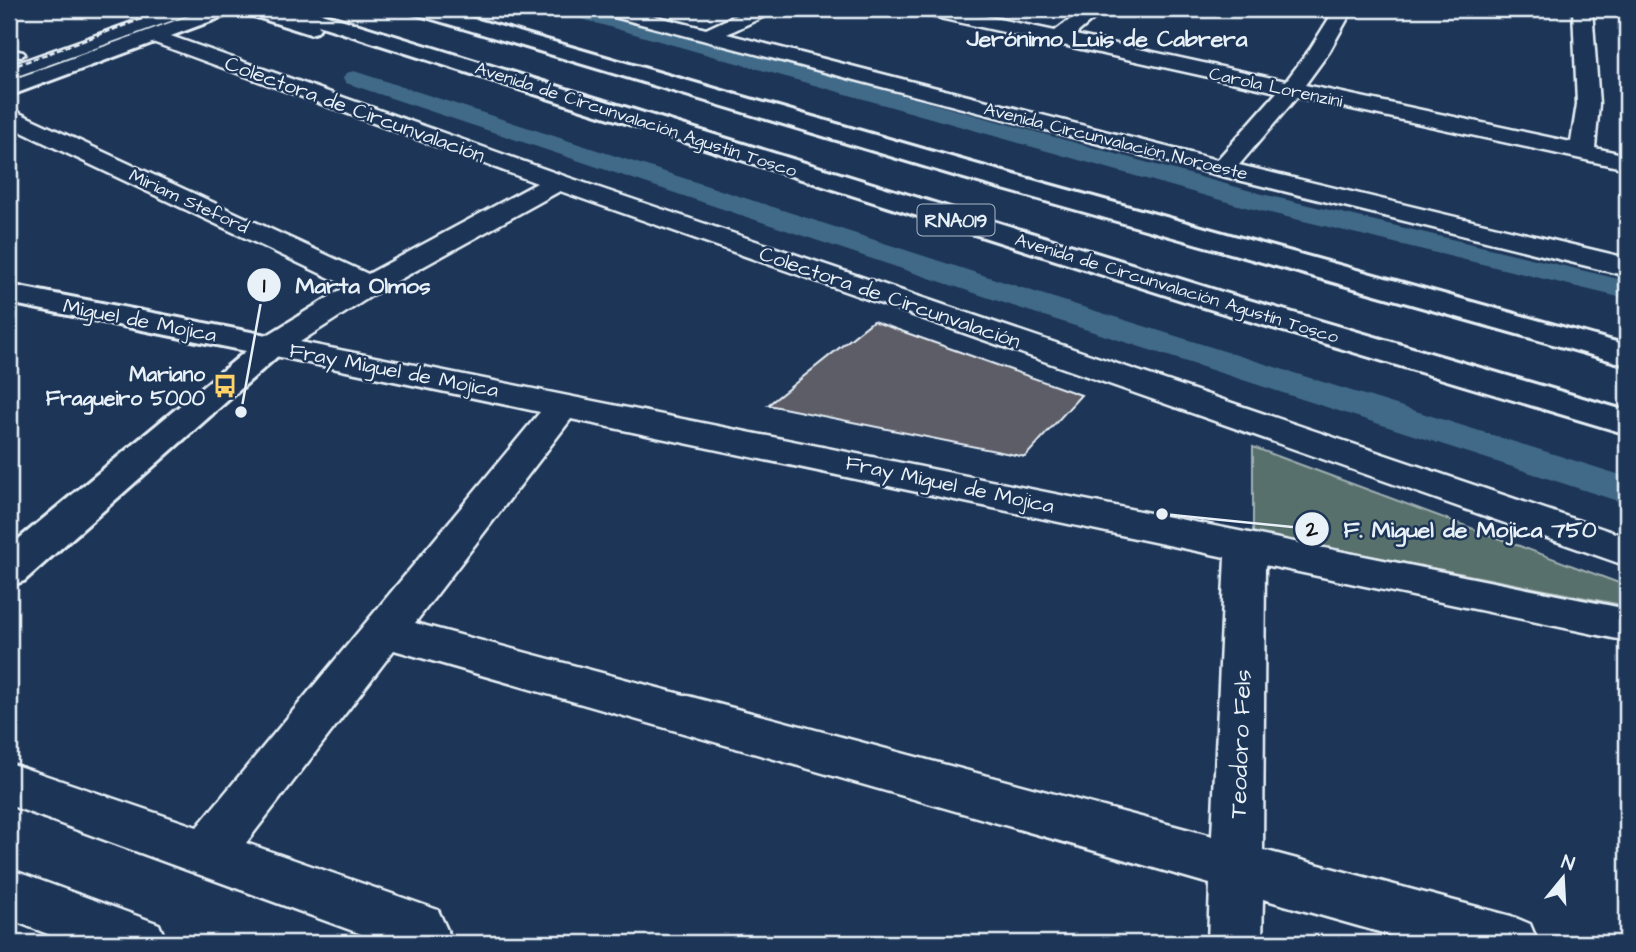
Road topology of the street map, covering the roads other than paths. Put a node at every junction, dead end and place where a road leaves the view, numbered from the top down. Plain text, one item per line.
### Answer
1 (186, 9) edge
2 (226, 9) edge
3 (252, 9) edge
4 (288, 9) edge
5 (419, 9) edge
6 (606, 9) edge
7 (764, 9) edge
8 (926, 9) edge
9 (1096, 9) edge
10 (1344, 9) edge
11 (1583, 9) edge
12 (709, 35) junction
13 (154, 36) junction
14 (1058, 39) junction
15 (9, 52) edge
16 (20, 54) dead end
17 (9, 73) edge
18 (501, 76) junction
19 (9, 89) edge
20 (1290, 90) junction
21 (9, 117) edge
22 (1582, 152) junction
23 (1627, 162) edge
24 (1223, 169) junction
25 (558, 182) junction
26 (1627, 267) edge
27 (369, 285) junction
28 (10, 296) edge
29 (272, 346) junction
30 (1627, 355) edge
31 (565, 404) junction
32 (1627, 423) edge
33 (1245, 545) junction
34 (1627, 552) edge
35 (9, 570) edge
36 (1627, 625) edge
37 (385, 631) junction
38 (9, 784) edge
39 (207, 854) junction
40 (1236, 867) junction
41 (9, 894) edge
42 (138, 943) edge
43 (426, 943) edge
44 (1235, 943) edge
45 (1511, 943) edge

1 - 17 street
2 - 13 main road
3 - 18 main road
4 - 18 main road, Avenida de Circunvalación Agustín Tosco / RNA019
5 - 30 main road, Avenida de Circunvalación Agustín Tosco / RNA019
6 - 12 street, Avenida Circunvalación Noroeste
7 - 12 street
8 - 14 street, Carola Lorenzini
9 - 14 street
10 - 20 street
11 - 22 street
12 - 24 street, Avenida Circunvalación Noroeste
13 - 19 main road
13 - 25 street, Colectora de Circunvalación
14 - 20 street, Carola Lorenzini
15 - 16 lane
18 - 32 main road, Avenida de Circunvalación Agustín Tosco / RNA019
20 - 22 street, Carola Lorenzini
20 - 24 street
21 - 27 street, Miriam Steford
22 - 23 street, Carola Lorenzini
24 - 26 street, Avenida Circunvalación Noroeste
25 - 27 street
25 - 34 street, Colectora de Circunvalación
27 - 29 street
28 - 29 main road, Miguel de Mojica
29 - 31 street, Fray Miguel de Mojica
29 - 35 main road
31 - 33 street, Fray Miguel de Mojica
31 - 37 street
33 - 36 street, Fray Miguel de Mojica
33 - 40 street, Teodoro Fels
37 - 39 street
37 - 40 street
38 - 39 street
39 - 43 street
40 - 44 street, Teodoro Fels
40 - 45 street
41 - 42 street

